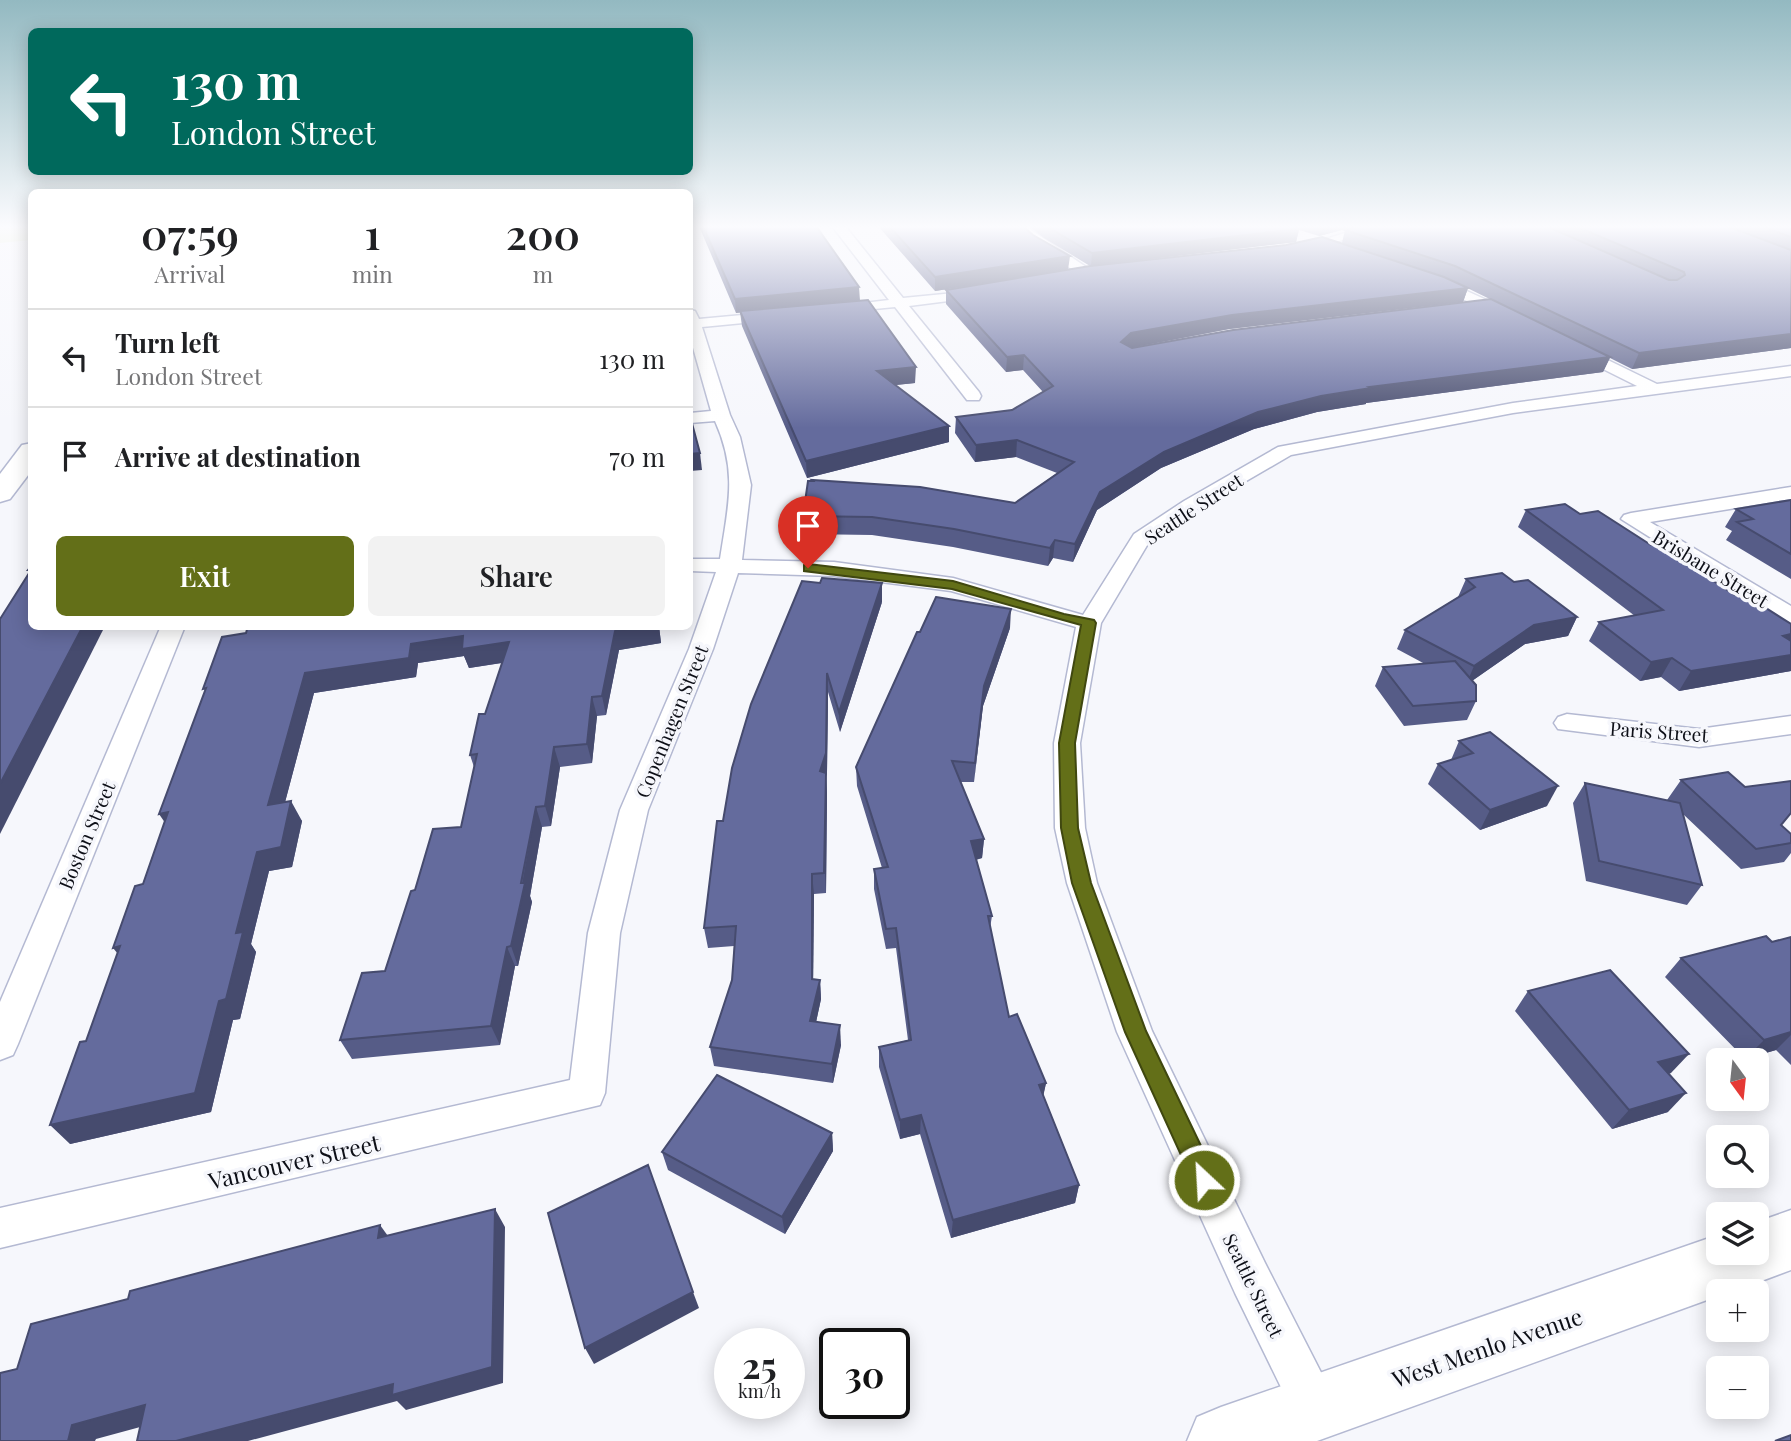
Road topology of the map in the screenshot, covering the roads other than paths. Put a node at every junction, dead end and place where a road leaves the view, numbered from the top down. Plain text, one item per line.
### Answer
1 (891, 293) edge
2 (970, 293) edge
3 (1461, 293) edge
4 (899, 304) junction
5 (1491, 306) junction
6 (1465, 309) edge
7 (830, 310) edge
8 (789, 315) edge
9 (693, 321) edge
10 (1527, 324) edge
11 (693, 327) edge
12 (1563, 343) edge
13 (1791, 371) edge
14 (1655, 389) junction
15 (973, 396) dead end
16 (721, 415) junction
17 (693, 418) edge
18 (28, 456) edge
19 (0, 493) edge
20 (1791, 493) edge
21 (1631, 519) joint
22 (693, 565) edge
23 (730, 565) junction
24 (1791, 616) edge
25 (1089, 623) junction
26 (171, 630) edge
27 (1567, 723) dead end
28 (1791, 725) edge
29 (0, 1044) edge
30 (587, 1093) joint
31 (0, 1228) edge
32 (1791, 1240) edge
33 (1769, 1247) edge
34 (1718, 1265) edge
35 (1315, 1408) junction
36 (1221, 1441) edge

1 - 4 street
2 - 4 street
3 - 5 street
4 - 7 street
4 - 15 street
5 - 6 street
5 - 10 street
8 - 9 street
11 - 16 street, Copenhagen Street
12 - 14 street
13 - 14 street, Seattle Street
14 - 25 street, Seattle Street
16 - 17 street
16 - 23 street, Copenhagen Street
18 - 19 main road
20 - 21 street
21 - 24 street, Brisbane Street
22 - 23 street
23 - 25 street
23 - 30 street, Copenhagen Street
25 - 35 street, Seattle Street
26 - 29 street, Boston Street
27 - 28 street, Paris Street
30 - 31 street, Vancouver Street
32 - 33 main road, West Menlo Avenue
34 - 35 main road, West Menlo Avenue
35 - 36 main road, West Menlo Avenue

